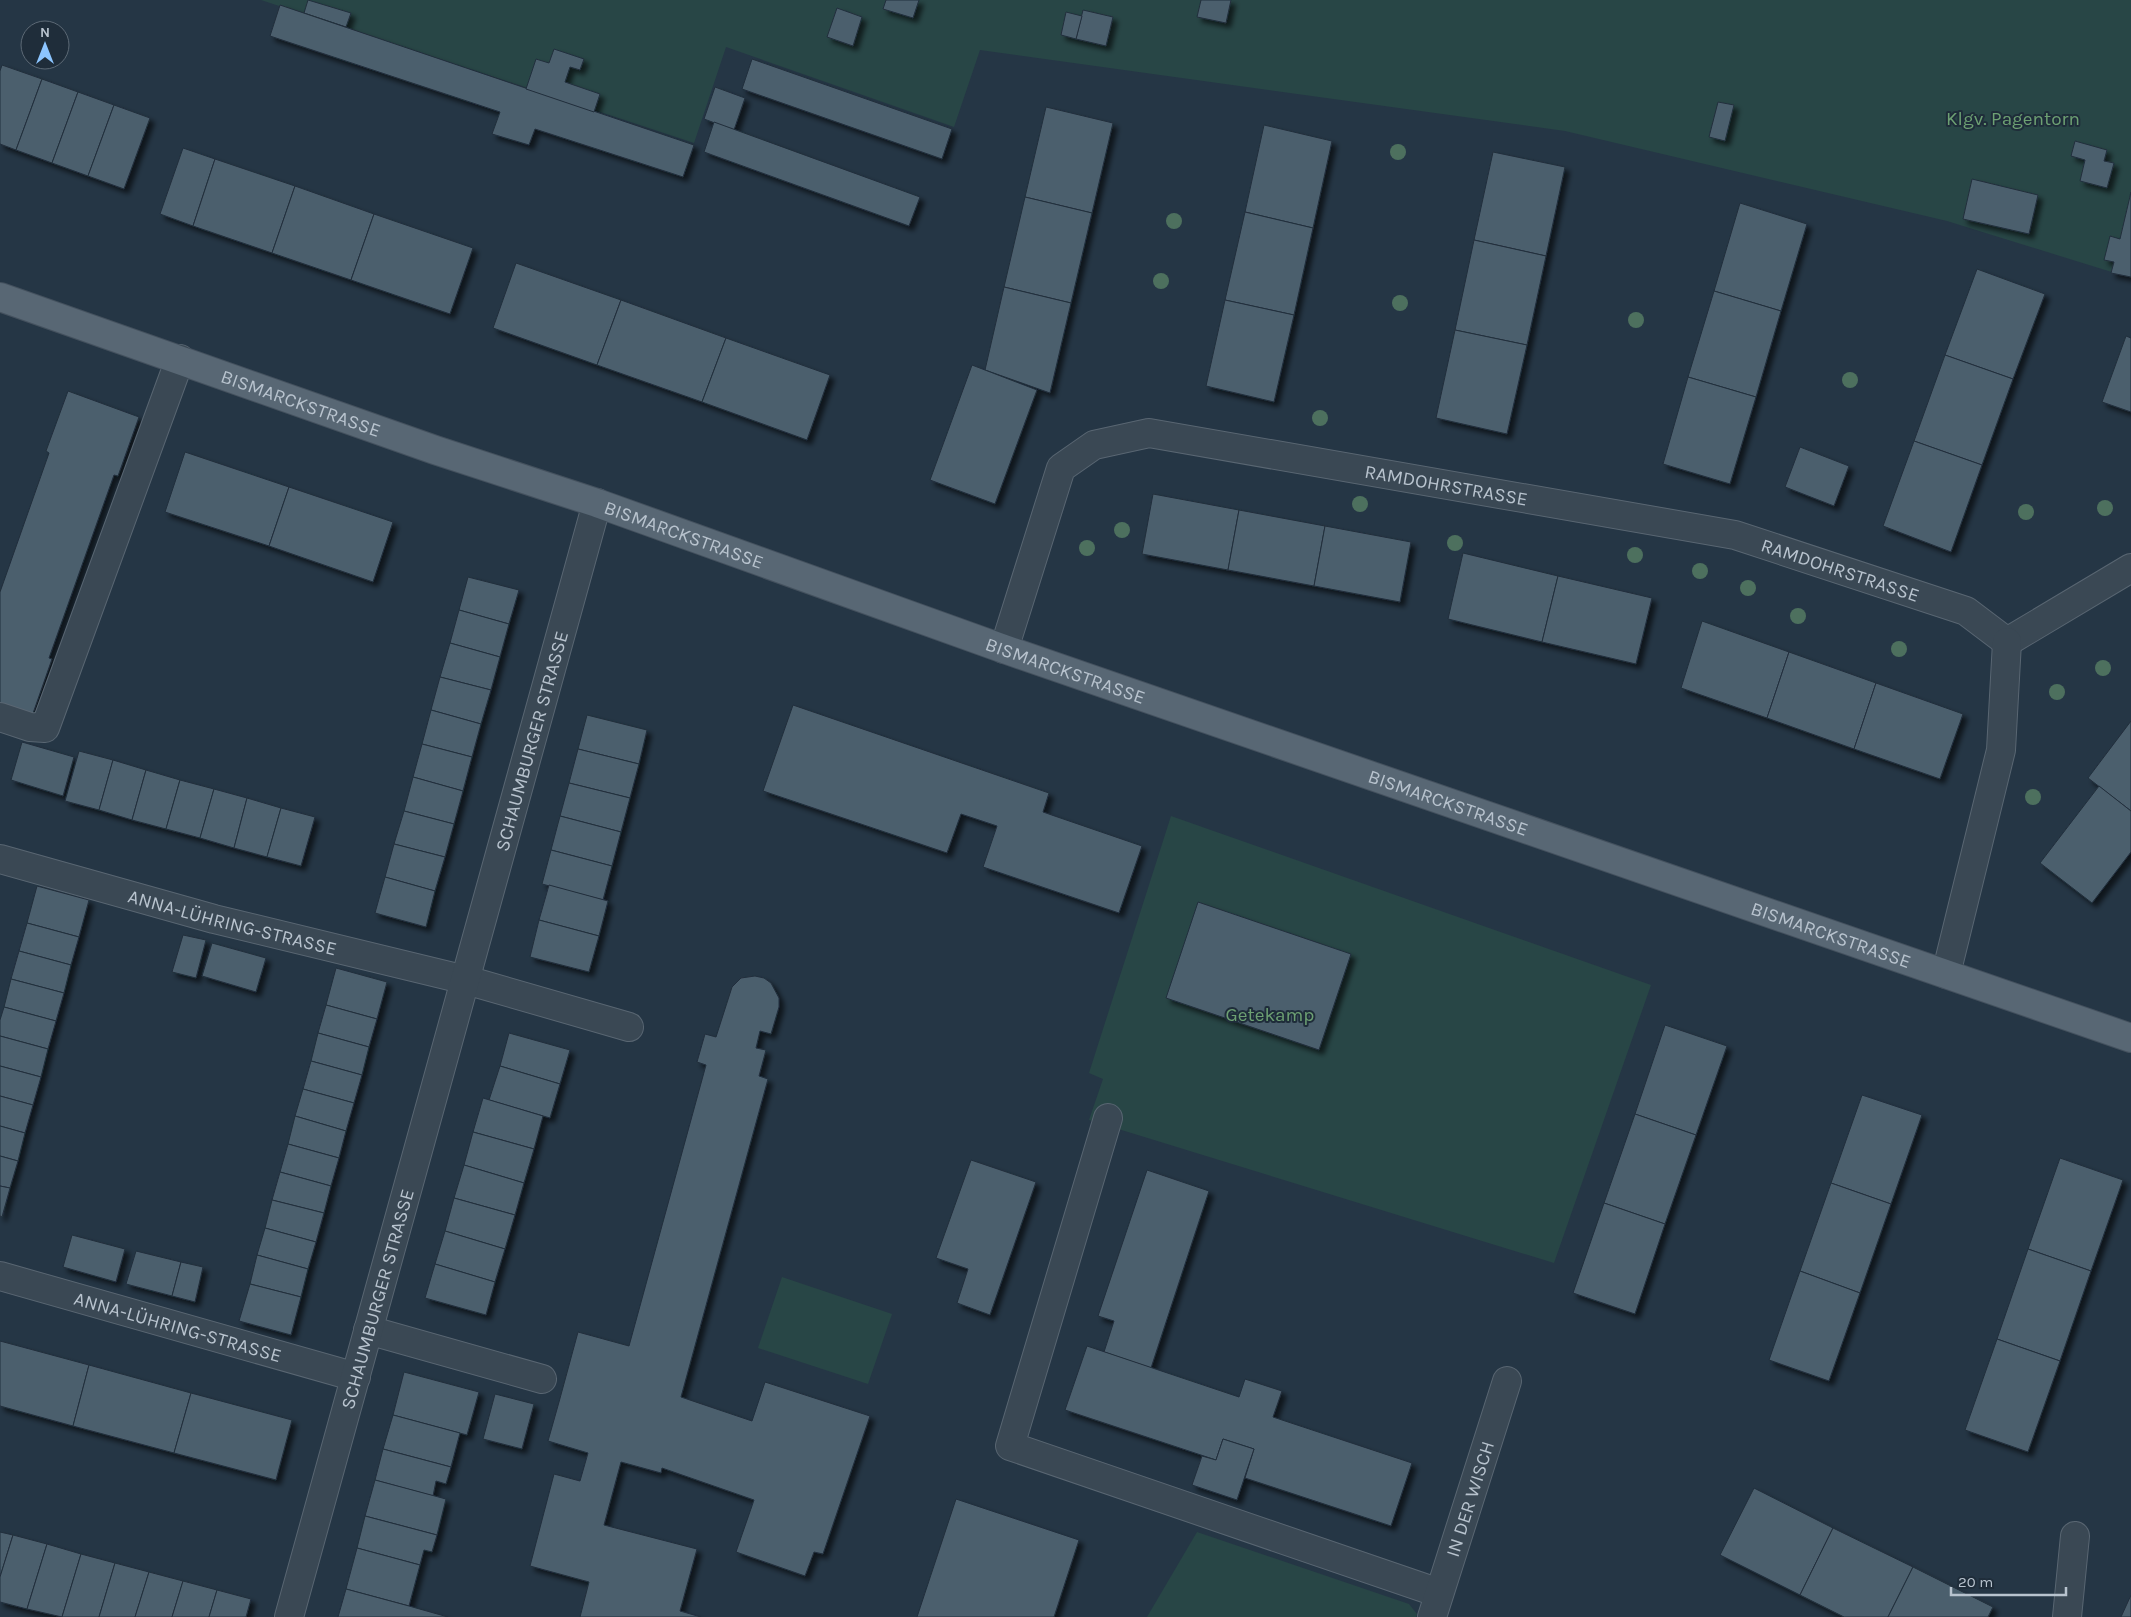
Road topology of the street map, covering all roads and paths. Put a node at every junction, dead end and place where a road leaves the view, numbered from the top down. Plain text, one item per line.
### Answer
1 (0, 297) edge
2 (180, 359) junction
3 (597, 503) junction
4 (2131, 568) edge
5 (2007, 642) junction
6 (1004, 649) junction
7 (0, 717) edge
8 (0, 859) edge
9 (1946, 974) junction
10 (466, 980) junction
11 (629, 1027) dead end
12 (2131, 1038) edge
13 (1108, 1118) dead end
14 (0, 1276) edge
15 (368, 1330) junction
16 (356, 1377) junction
17 (542, 1379) dead end
18 (1508, 1381) dead end
19 (2075, 1536) dead end
20 (1436, 1605) edge
21 (290, 1617) edge
22 (2067, 1617) edge

1 - 2 main road, BISMARCKSTRASSE
2 - 3 main road, BISMARCKSTRASSE
2 - 7 street
3 - 6 main road, BISMARCKSTRASSE
3 - 10 street, SCHAUMBURGER STRASSE
4 - 5 street
5 - 6 street, RAMDOHRSTRASSE
5 - 9 street
6 - 9 main road, BISMARCKSTRASSE
8 - 10 street, ANNA-LÜHRING-STRASSE
9 - 12 main road, BISMARCKSTRASSE
10 - 11 street
10 - 15 street, SCHAUMBURGER STRASSE
13 - 20 street
14 - 16 street, ANNA-LÜHRING-STRASSE
15 - 16 street, SCHAUMBURGER STRASSE
15 - 17 street
16 - 21 street, SCHAUMBURGER STRASSE
18 - 20 street, IN DER WISCH
19 - 22 street

